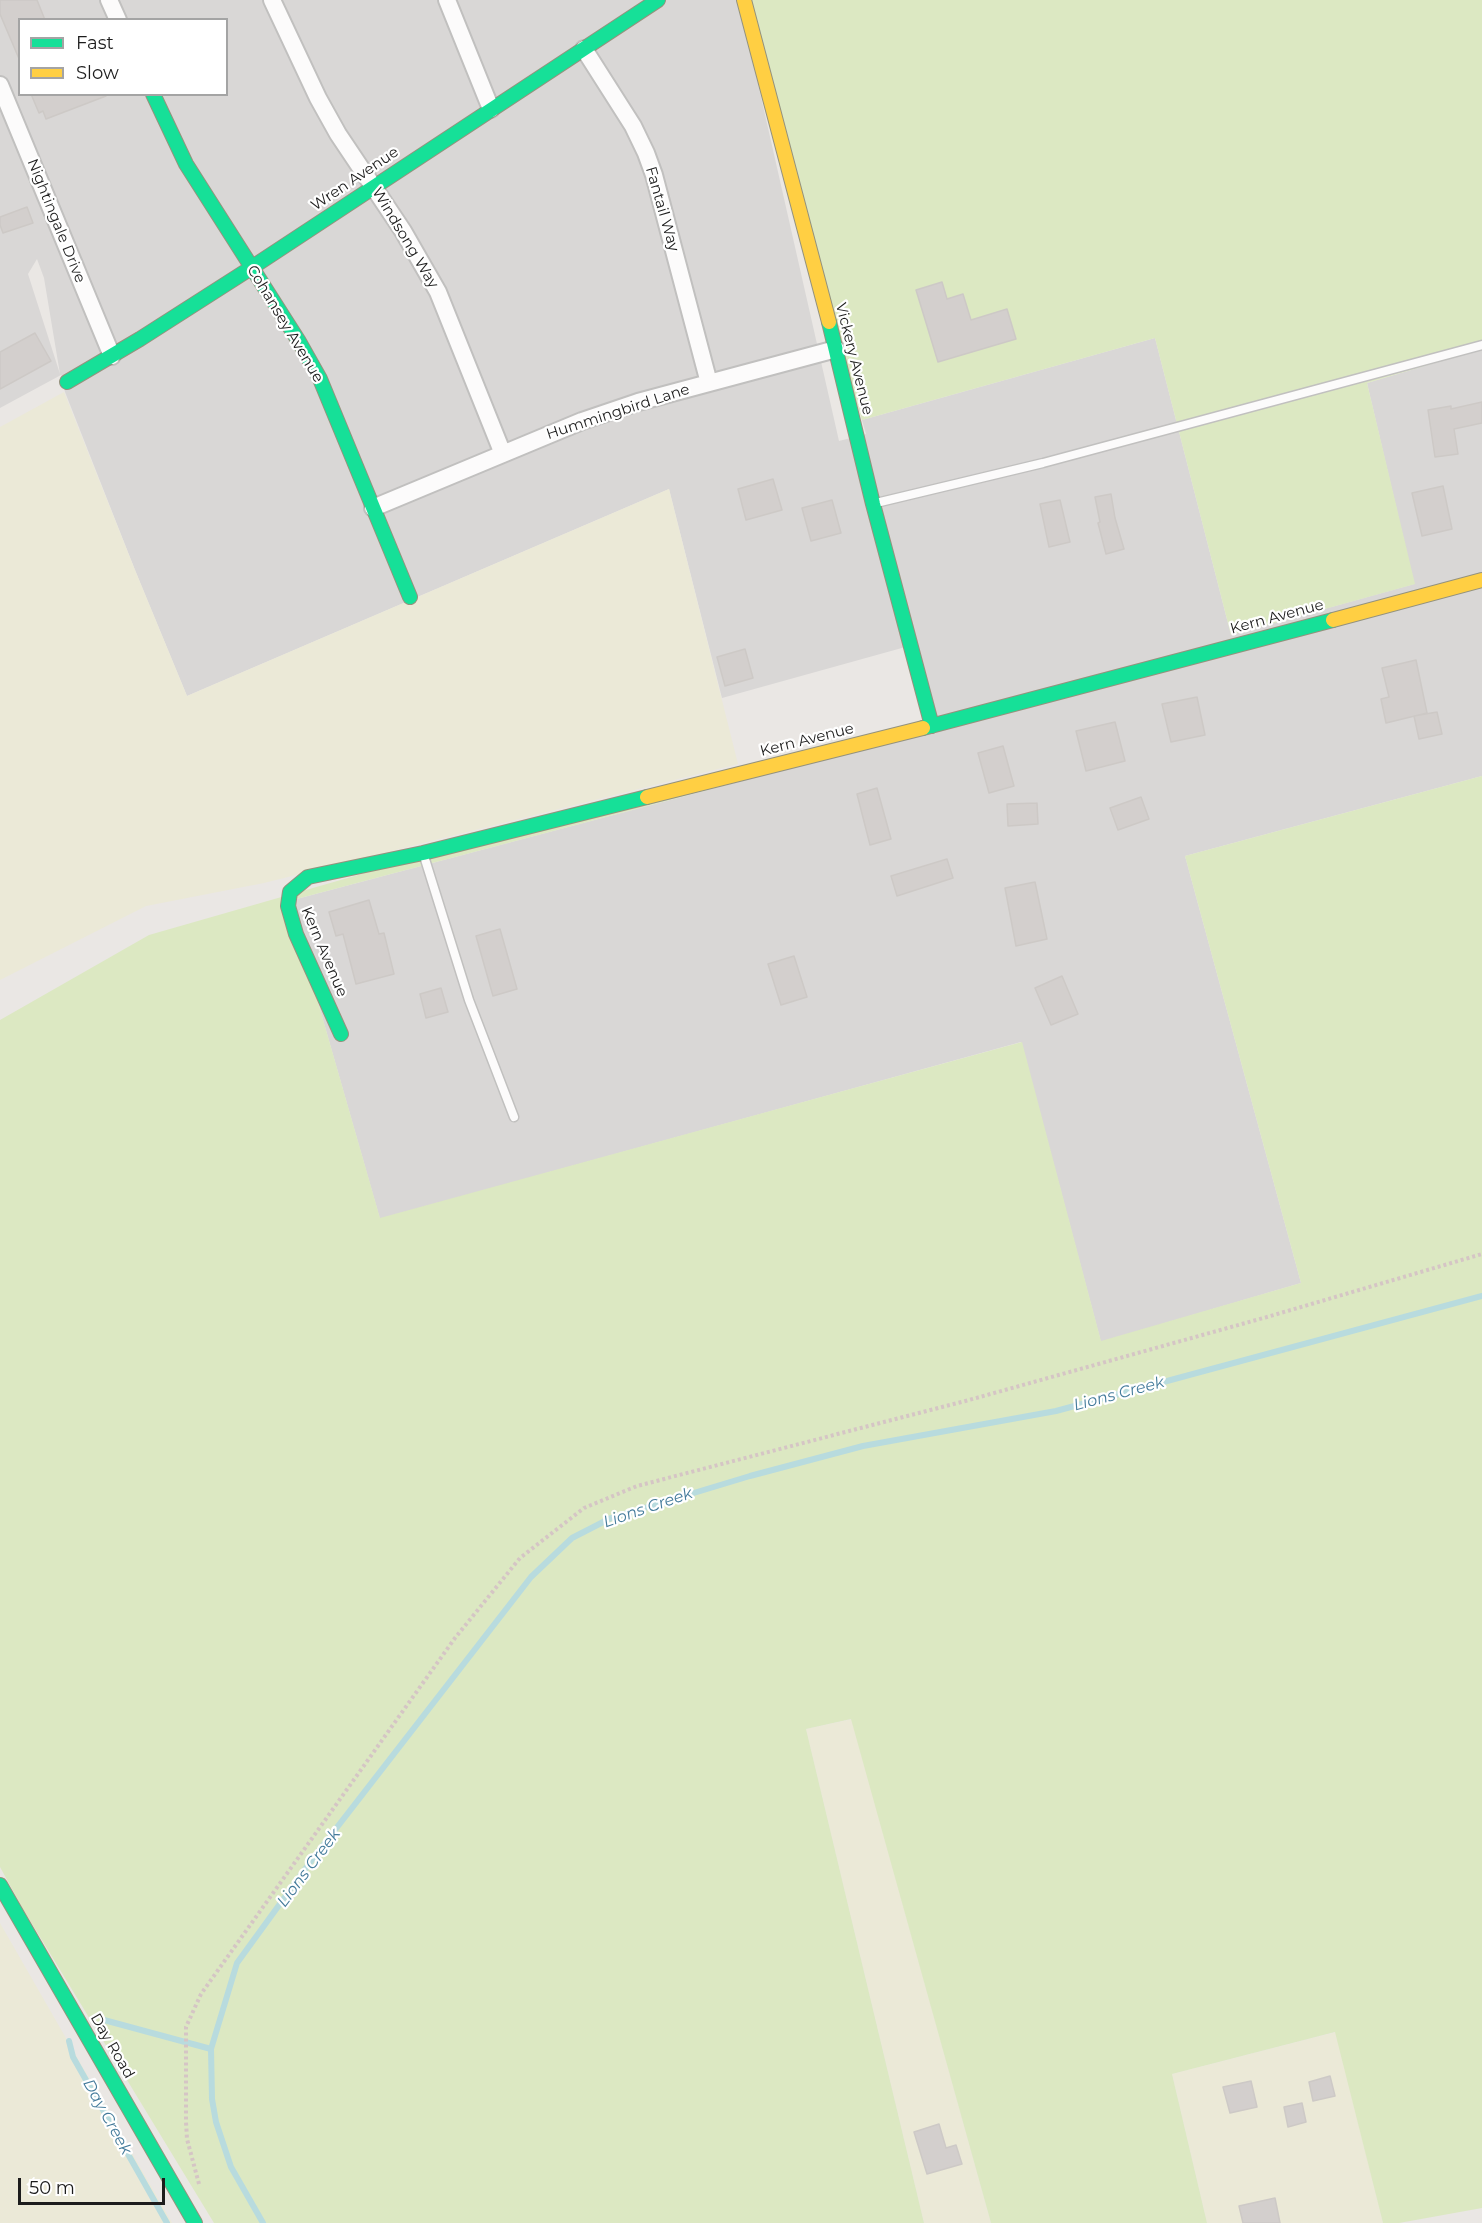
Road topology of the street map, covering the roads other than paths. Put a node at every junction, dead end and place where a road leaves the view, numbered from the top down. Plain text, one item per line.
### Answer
1 (109, 0) edge
2 (272, 0) edge
3 (447, 0) edge
4 (658, 0) edge
5 (744, 0) edge
6 (117, 18) edge
7 (584, 49) junction
8 (0, 85) edge
9 (154, 96) edge
10 (491, 109) junction
11 (374, 187) junction
12 (251, 268) junction
13 (1482, 345) edge
14 (836, 349) junction
15 (112, 356) junction
16 (67, 382) dead end
17 (709, 382) junction
18 (503, 454) junction
19 (873, 504) junction
20 (373, 508) junction
21 (1482, 580) edge
22 (410, 597) dead end
23 (932, 726) junction
24 (423, 853) junction
25 (341, 1034) dead end
26 (514, 1117) dead end
27 (0, 1885) edge
28 (195, 2223) edge

1 - 6 street
2 - 11 street, Windsong Way
3 - 10 street
4 - 7 street, Wren Avenue
5 - 14 street, Vickery Avenue
7 - 10 street, Wren Avenue
7 - 17 street, Fantail Way
8 - 15 street, Nightingale Drive
9 - 12 street, Cohansey Avenue
10 - 11 street, Wren Avenue
11 - 12 street, Wren Avenue
11 - 18 street, Windsong Way
12 - 15 street, Wren Avenue
12 - 20 street, Cohansey Avenue
13 - 19 lane
14 - 17 street, Hummingbird Lane
14 - 19 street, Vickery Avenue
15 - 16 street, Wren Avenue
17 - 18 street, Hummingbird Lane
18 - 20 street, Hummingbird Lane
19 - 23 street, Vickery Avenue
20 - 22 street, Cohansey Avenue
21 - 23 street, Kern Avenue
23 - 24 street, Kern Avenue
24 - 25 street, Kern Avenue
24 - 26 lane
27 - 28 street, Day Road

